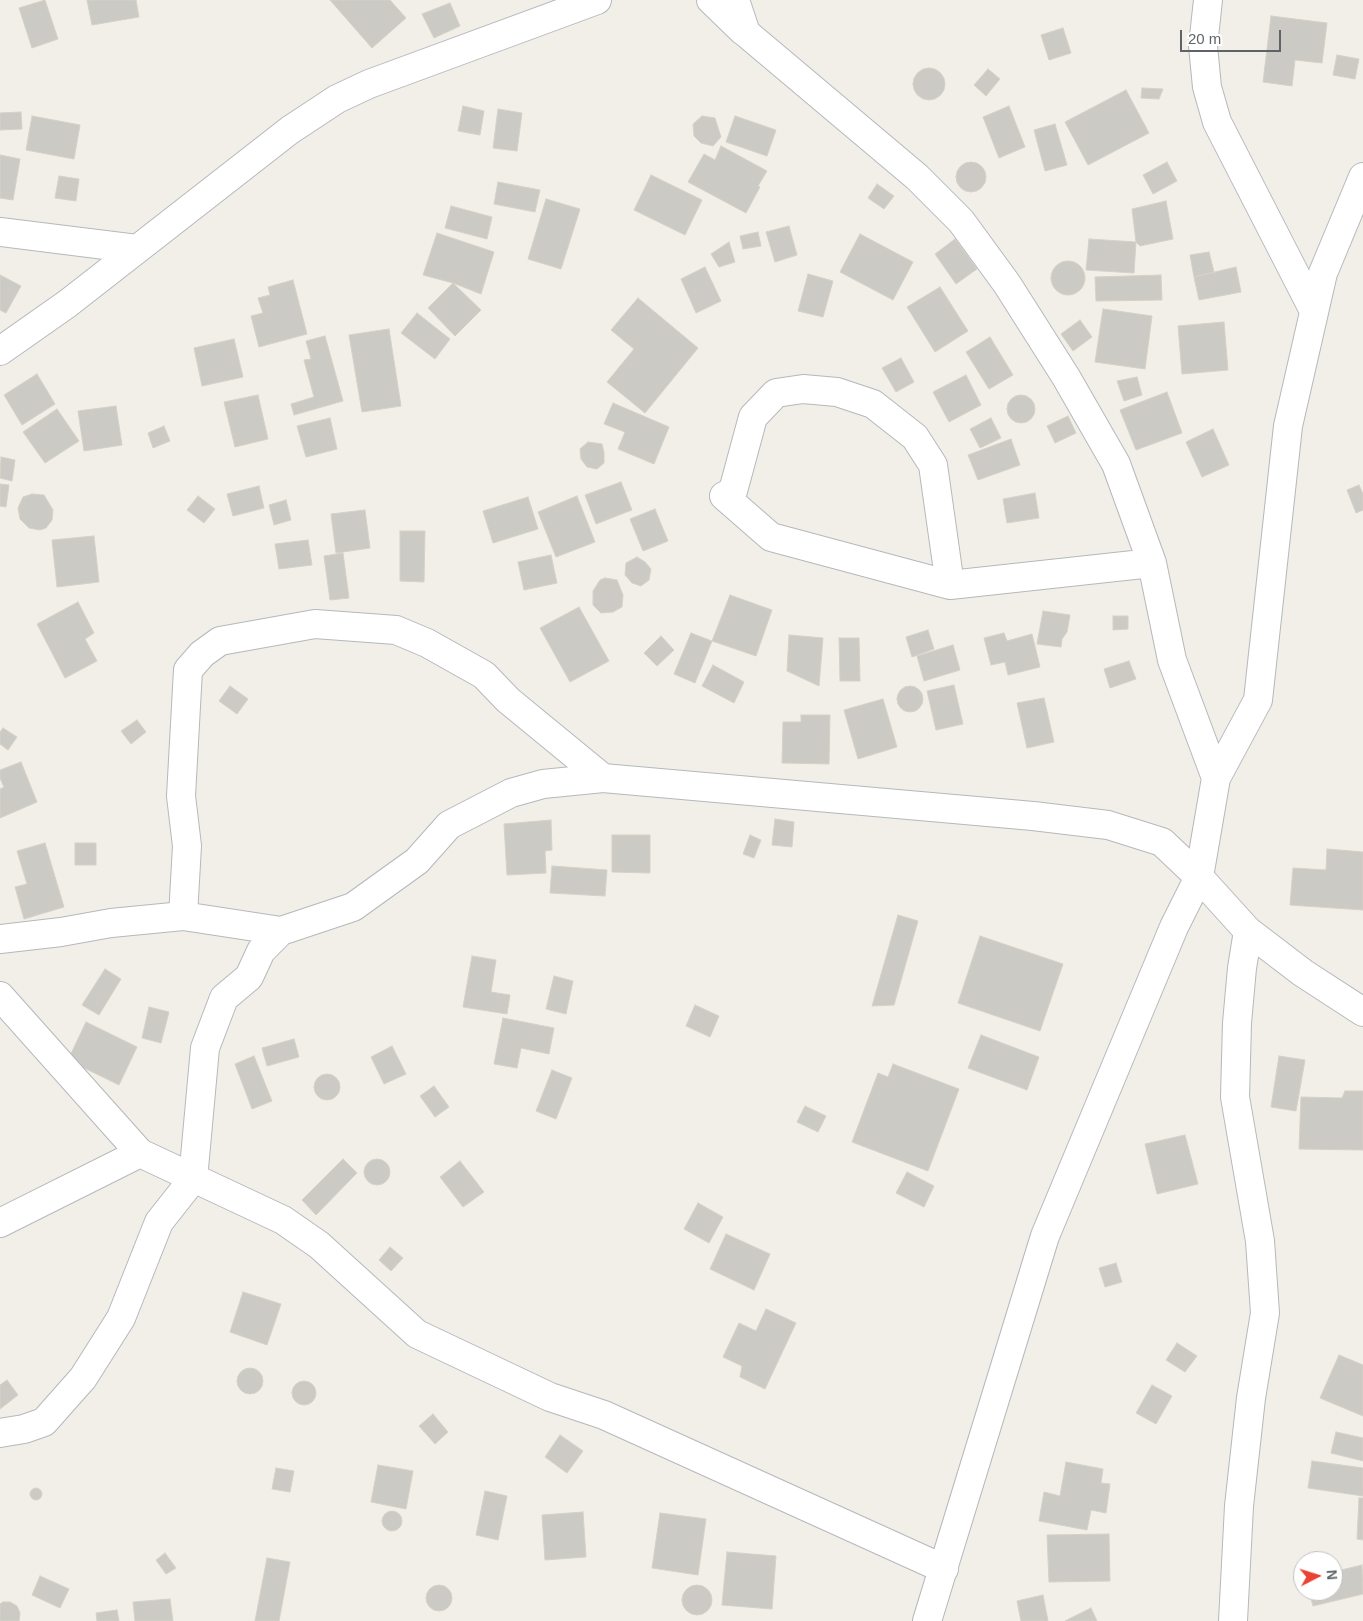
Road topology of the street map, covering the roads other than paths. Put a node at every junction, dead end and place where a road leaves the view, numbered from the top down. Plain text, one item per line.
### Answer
1 (597, 0) edge
2 (711, 0) edge
3 (735, 0) edge
4 (1208, 0) edge
5 (746, 33) junction
6 (1363, 177) edge
7 (0, 232) edge
8 (137, 249) junction
9 (1314, 312) junction
10 (0, 351) edge
11 (1152, 563) junction
12 (950, 585) junction
13 (603, 778) junction
14 (1216, 778) junction
15 (1200, 877) junction
16 (183, 916) junction
17 (281, 930) junction
18 (1248, 931) junction
19 (0, 939) edge
20 (0, 996) edge
21 (1363, 1012) edge
22 (140, 1153) junction
23 (193, 1179) junction
24 (0, 1223) edge
25 (0, 1433) edge
26 (944, 1569) junction
27 (927, 1621) edge
28 (1233, 1621) edge

1 - 8 street
2 - 5 street
3 - 5 street
4 - 9 street
5 - 11 street
6 - 9 street
7 - 8 street
8 - 10 street
9 - 14 street
11 - 12 street
11 - 14 street
12 - 12 street
13 - 15 street
13 - 16 street
13 - 17 street
14 - 15 street
15 - 18 street
15 - 26 street
16 - 17 street
16 - 19 street
17 - 23 street
18 - 21 street
18 - 28 street
20 - 22 street
22 - 23 street
22 - 24 street
23 - 25 street
23 - 26 street
26 - 27 street

